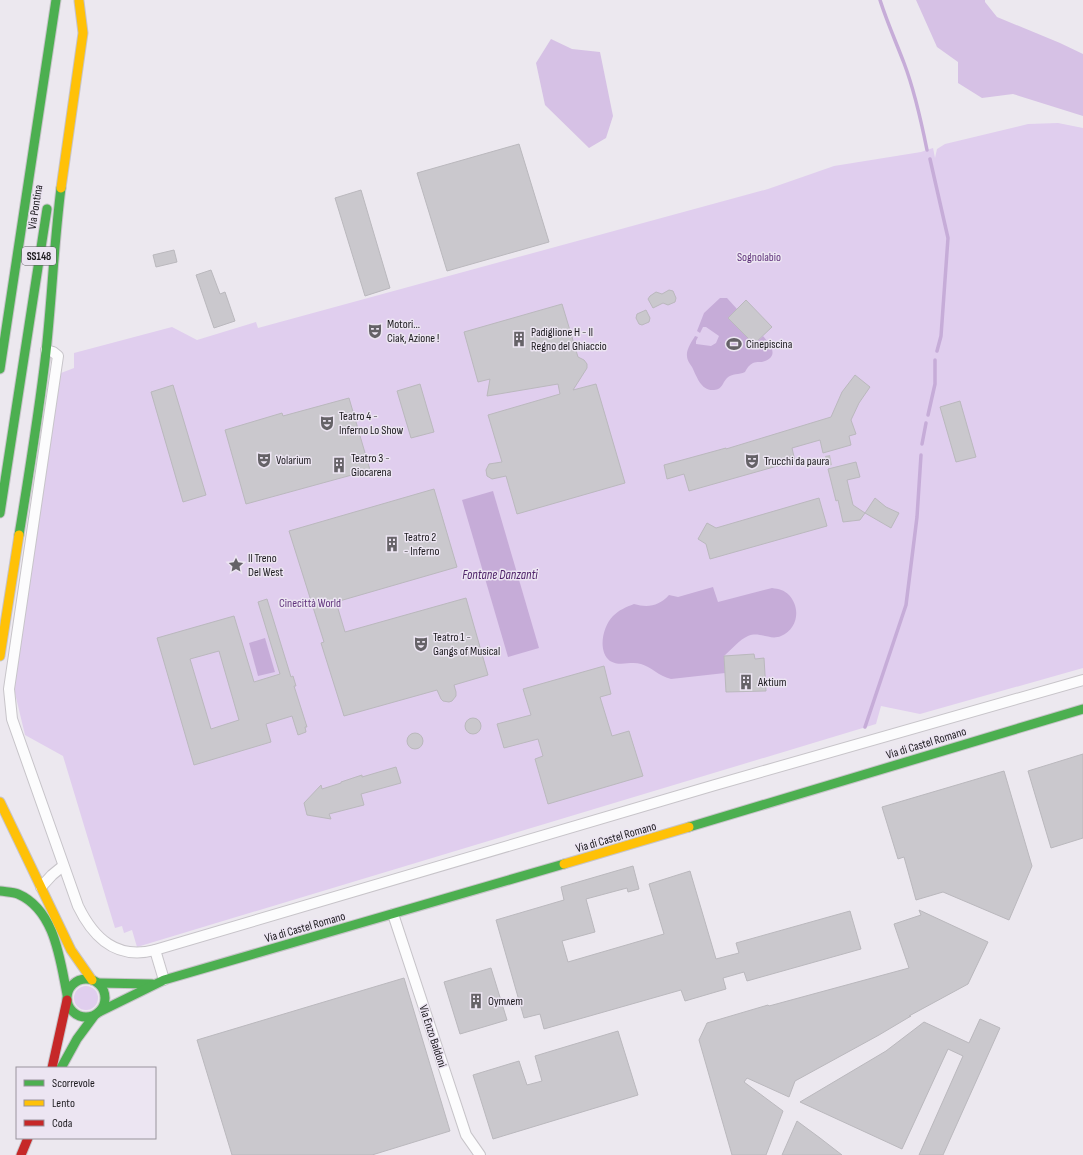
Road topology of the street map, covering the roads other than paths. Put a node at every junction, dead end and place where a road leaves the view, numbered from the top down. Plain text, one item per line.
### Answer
1 (56, 0) edge
2 (79, 0) edge
3 (73, 40) dead end
4 (48, 198) dead end
5 (46, 350) junction
6 (0, 369) edge
7 (0, 513) edge
8 (0, 656) edge
9 (1083, 680) edge
10 (1083, 709) edge
11 (0, 802) edge
12 (63, 866) junction
13 (40, 887) junction
14 (0, 891) edge
15 (393, 914) junction
16 (155, 950) junction
17 (95, 982) junction
18 (159, 982) junction
19 (67, 997) junction
20 (96, 1014) junction
21 (52, 1067) edge
22 (62, 1067) edge
23 (27, 1141) edge
24 (16, 1155) edge
25 (22, 1155) edge
26 (480, 1155) edge

1 - 6 main road, Via Pontina / SS148
2 - 3 main road
2 - 5 main road
4 - 7 main road, Via Pontina / SS148
5 - 8 main road
5 - 12 street
9 - 16 street
10 - 15 main road, Via di Castel Romano
11 - 13 main road
12 - 13 street
12 - 16 street
13 - 17 main road
14 - 19 main road
15 - 18 main road, Via di Castel Romano
15 - 26 street, Via Enzo Baldoni
16 - 18 street
17 - 18 main road, Via di Castel Romano
17 - 19 main road
17 - 20 main road
18 - 20 main road, Via di Castel Romano
19 - 20 main road
19 - 21 main road
20 - 22 main road
23 - 24 main road
23 - 25 main road

